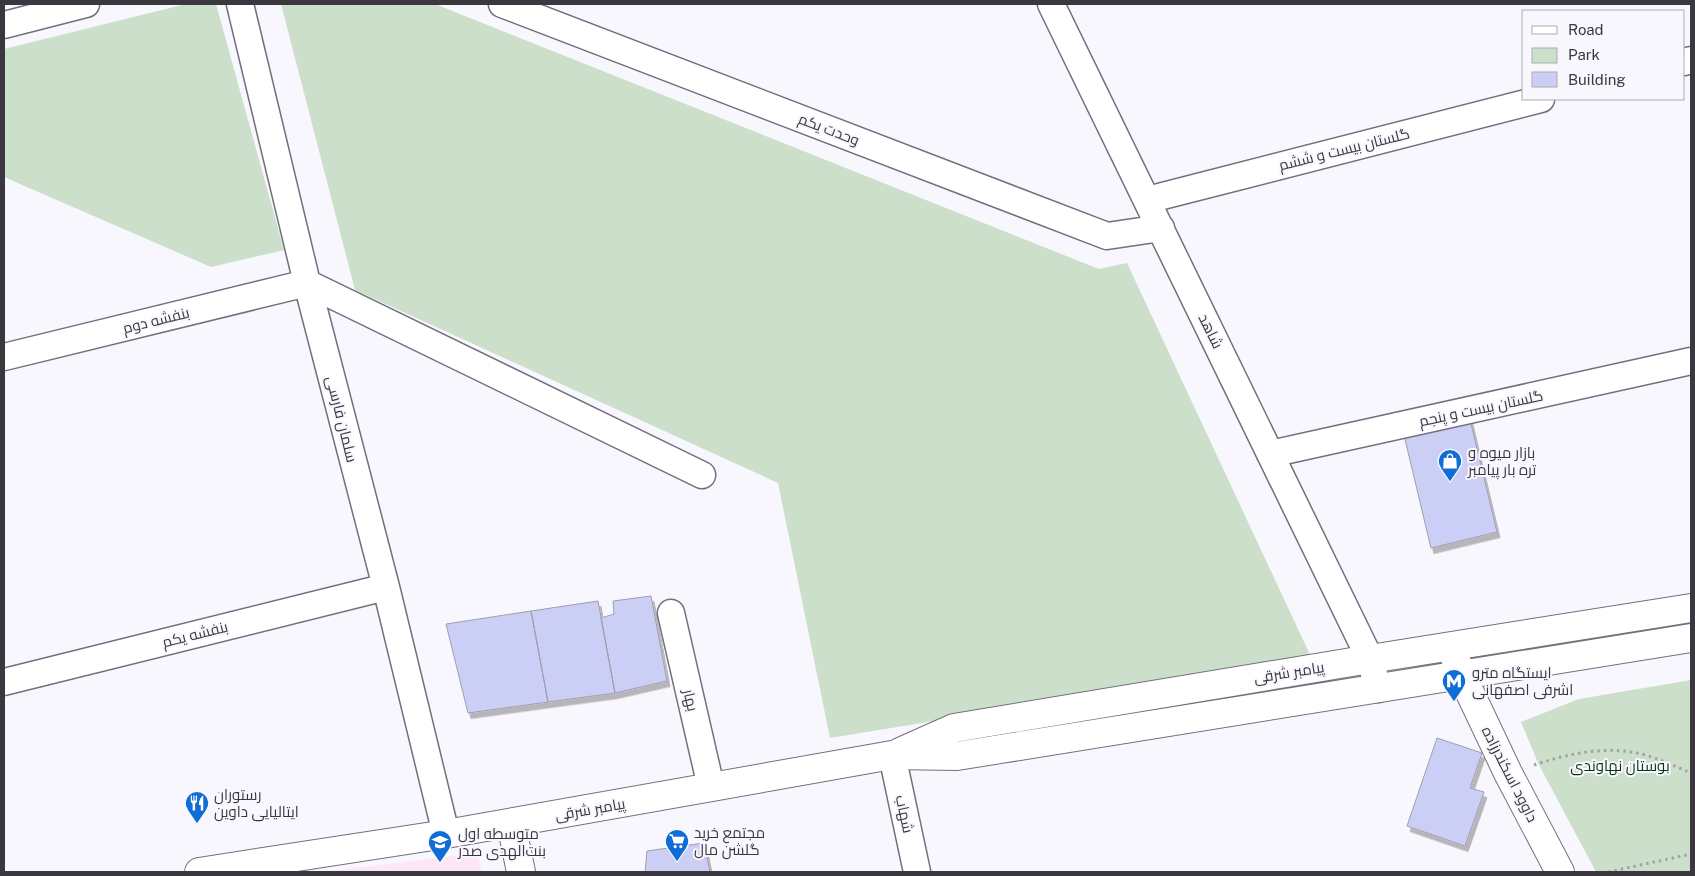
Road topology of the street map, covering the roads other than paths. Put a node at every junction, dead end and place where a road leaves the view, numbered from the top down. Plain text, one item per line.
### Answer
1 (86, 4) edge
2 (240, 4) edge
3 (502, 4) edge
4 (1051, 4) edge
5 (4, 25) edge
6 (1537, 100) edge
7 (1146, 200) junction
8 (1160, 228) junction
9 (307, 283) junction
10 (4, 357) edge
11 (1691, 361) edge
12 (1270, 454) junction
13 (702, 475) dead end
14 (386, 587) junction
15 (1691, 608) edge
16 (670, 613) dead end
17 (1691, 638) edge
18 (1451, 646) junction
19 (1370, 659) junction
20 (1462, 676) junction
21 (4, 682) edge
22 (1378, 689) junction
23 (892, 755) junction
24 (711, 787) junction
25 (511, 823) junction
26 (446, 834) junction
27 (199, 872) edge
28 (521, 872) edge
29 (917, 872) edge
30 (1560, 872) edge

1 - 5 street
2 - 9 street, سلمان فارسی
3 - 8 street, وحدت یکم
4 - 7 street, شاهد
6 - 7 street, گلستان بیست و ششم
7 - 8 street, شاهد
8 - 12 street, شاهد
9 - 10 street, بنفشه دوم
9 - 13 street
9 - 14 street, سلمان فارسی
11 - 12 street, گلستان بیست و پنجم
12 - 19 street, شاهد
14 - 21 street, بنفشه یکم
14 - 26 street, سلمان فارسی
15 - 18 street, پیامبر شرقی
16 - 24 street, بهار
17 - 20 street, پیامبر شرقی
18 - 19 street, پیامبر شرقی
18 - 20 street, داوود اسکندرزاده
19 - 22 street, شاهد
19 - 23 street, پیامبر شرقی
20 - 22 street, پیامبر شرقی
20 - 30 street, داوود اسکندرزاده
22 - 23 street, پیامبر شرقی
23 - 24 street, پیامبر شرقی
23 - 29 street, شهاب
24 - 25 street, پیامبر شرقی
25 - 26 street, پیامبر شرقی
25 - 28 street
26 - 27 street, پیامبر شرقی

